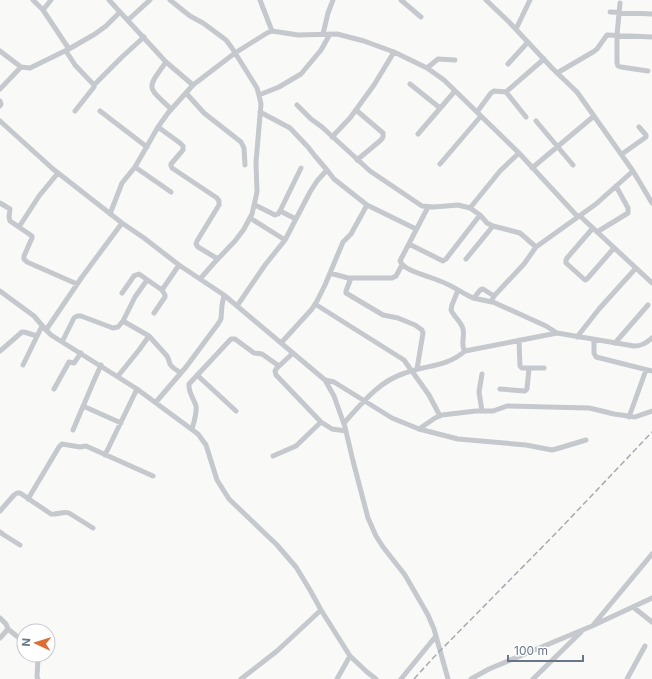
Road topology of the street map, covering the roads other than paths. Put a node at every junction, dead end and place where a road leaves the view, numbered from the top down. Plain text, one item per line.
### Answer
1 (33, 0) edge
2 (51, 0) edge
3 (109, 0) edge
4 (150, 0) edge
5 (170, 0) edge
6 (333, 0) edge
7 (401, 0) edge
8 (486, 0) edge
9 (530, 0) edge
10 (262, 1) edge
11 (620, 3) dead end
12 (42, 10) junction
13 (120, 12) junction
14 (610, 12) dead end
15 (619, 12) junction
16 (652, 14) edge
17 (421, 17) dead end
18 (128, 20) junction
19 (516, 29) junction
20 (272, 31) junction
21 (323, 34) junction
22 (330, 34) junction
23 (617, 35) junction
24 (144, 37) junction
25 (652, 37) edge
26 (528, 42) junction
27 (68, 50) junction
28 (0, 52) edge
29 (235, 52) junction
30 (394, 52) junction
31 (544, 59) junction
32 (455, 60) dead end
33 (166, 62) junction
34 (508, 64) dead end
35 (21, 67) junction
36 (427, 68) junction
37 (648, 71) dead end
38 (557, 72) junction
39 (410, 84) dead end
40 (94, 85) junction
41 (193, 85) junction
42 (0, 89) edge
43 (455, 91) junction
44 (506, 92) junction
45 (186, 93) junction
46 (260, 95) junction
47 (0, 101) edge
48 (297, 105) dead end
49 (0, 106) edge
50 (440, 108) junction
51 (171, 109) junction
52 (75, 110) dead end
53 (356, 110) junction
54 (100, 111) dead end
55 (260, 112) junction
56 (479, 114) junction
57 (594, 116) junction
58 (526, 117) dead end
59 (0, 121) edge
60 (536, 121) dead end
61 (158, 127) junction
62 (639, 127) dead end
63 (418, 134) dead end
64 (332, 137) junction
65 (558, 146) junction
66 (147, 147) junction
67 (519, 154) junction
68 (622, 154) junction
69 (357, 160) junction
70 (440, 164) dead end
71 (245, 165) dead end
72 (573, 165) dead end
73 (135, 167) junction
74 (301, 168) dead end
75 (532, 168) junction
76 (327, 170) junction
77 (633, 171) junction
78 (58, 173) junction
79 (616, 186) junction
80 (171, 192) dead end
81 (0, 203) edge
82 (652, 203) edge
83 (255, 205) junction
84 (367, 205) junction
85 (428, 207) junction
86 (470, 208) junction
87 (280, 211) junction
88 (110, 214) junction
89 (480, 215) junction
90 (579, 216) junction
91 (250, 218) junction
92 (296, 219) junction
93 (122, 223) junction
94 (493, 226) junction
95 (19, 227) junction
96 (416, 229) junction
97 (595, 230) junction
98 (285, 240) junction
99 (409, 244) junction
100 (536, 247) junction
101 (614, 248) junction
102 (218, 259) junction
103 (466, 259) dead end
104 (179, 265) junction
105 (402, 265) junction
106 (636, 268) junction
107 (330, 274) junction
108 (351, 278) junction
109 (200, 279) junction
110 (147, 280) junction
111 (652, 283) edge
112 (77, 284) junction
113 (162, 290) junction
114 (458, 290) junction
115 (0, 291) edge
116 (122, 293) dead end
117 (224, 295) junction
118 (473, 298) junction
119 (493, 299) junction
120 (315, 304) junction
121 (648, 305) dead end
122 (238, 306) junction
123 (154, 313) dead end
124 (123, 321) junction
125 (44, 328) junction
126 (557, 333) junction
127 (37, 336) junction
128 (149, 336) junction
129 (577, 337) junction
130 (652, 338) edge
131 (519, 340) junction
132 (594, 340) junction
133 (62, 342) junction
134 (281, 343) junction
135 (615, 343) junction
136 (0, 351) edge
137 (465, 351) junction
138 (81, 353) junction
139 (293, 353) junction
140 (23, 365) dead end
141 (101, 365) junction
142 (279, 366) junction
143 (529, 368) junction
144 (544, 368) dead end
145 (415, 370) junction
146 (646, 370) junction
147 (652, 371) edge
148 (180, 373) junction
149 (482, 374) dead end
150 (197, 375) junction
151 (118, 376) junction
152 (325, 380) junction
153 (137, 388) junction
154 (54, 389) dead end
155 (500, 389) dead end
156 (364, 400) junction
157 (156, 402) junction
158 (83, 406) junction
159 (236, 411) dead end
160 (482, 411) junction
161 (652, 411) edge
162 (440, 416) junction
163 (629, 417) junction
164 (321, 422) junction
165 (121, 423) junction
166 (344, 423) junction
167 (192, 429) junction
168 (419, 429) junction
169 (73, 430) dead end
170 (346, 431) junction
171 (586, 440) dead end
172 (106, 455) junction
173 (273, 456) dead end
174 (153, 476) dead end
175 (28, 499) junction
176 (0, 511) edge
177 (93, 528) dead end
178 (0, 532) edge
179 (20, 545) dead end
180 (652, 554) edge
181 (652, 598) edge
182 (632, 607) junction
183 (320, 610) junction
184 (0, 618) edge
185 (652, 622) edge
186 (592, 626) junction
187 (8, 629) junction
188 (583, 630) junction
189 (16, 636) edge
190 (436, 636) junction
191 (0, 638) edge
192 (645, 646) dead end
193 (350, 656) junction
194 (38, 663) edge
195 (38, 679) edge
196 (241, 679) edge
197 (338, 679) edge
198 (376, 679) edge
199 (401, 679) edge
200 (448, 679) edge
201 (471, 679) edge
202 (533, 679) edge
203 (627, 679) edge

1 - 12 street
2 - 12 street
3 - 13 street
4 - 18 street
5 - 29 street
6 - 21 street
7 - 17 street
8 - 19 street
9 - 19 street
10 - 20 street
11 - 15 street
12 - 27 street
13 - 18 street
13 - 27 street
14 - 15 street
15 - 16 street
15 - 23 street
18 - 24 street
19 - 26 street
20 - 21 street
20 - 29 street
21 - 22 street
22 - 30 street
22 - 46 street
23 - 25 street
23 - 37 street
23 - 38 street
24 - 33 street
24 - 40 street
26 - 31 street
26 - 34 street
27 - 35 street
27 - 40 street
28 - 35 street
29 - 41 street
29 - 46 street
30 - 36 street
30 - 53 street
31 - 38 street
31 - 44 street
32 - 36 street
33 - 41 street
33 - 51 street
35 - 42 street
36 - 43 street
38 - 57 street
39 - 50 street
40 - 52 street
41 - 45 street
43 - 50 street
43 - 56 street
44 - 56 street
44 - 58 street
45 - 51 street
45 - 71 street
46 - 55 street
47 - 49 street
48 - 64 street
50 - 63 street
51 - 61 street
53 - 64 street
53 - 69 street
54 - 66 street
55 - 76 street
55 - 83 street
56 - 67 street
56 - 70 street
57 - 65 street
57 - 68 street
59 - 78 street
60 - 65 street
61 - 66 street
61 - 102 street
62 - 68 street
64 - 69 street
65 - 72 street
65 - 75 street
66 - 73 street
67 - 75 street
67 - 86 street
68 - 77 street
69 - 85 street
73 - 80 street
73 - 88 street
74 - 87 street
75 - 90 street
76 - 84 street
76 - 92 street
77 - 79 street
77 - 82 street
78 - 88 street
78 - 95 street
79 - 90 street
79 - 97 street
81 - 95 street
83 - 87 street
83 - 91 street
84 - 96 street
84 - 107 street
85 - 86 street
85 - 96 street
86 - 89 street
87 - 92 street
88 - 93 street
89 - 94 street
89 - 99 street
90 - 97 street
90 - 100 street
91 - 98 street
91 - 102 street
92 - 98 street
93 - 104 street
93 - 112 street
94 - 100 street
94 - 103 street
95 - 112 street
96 - 99 street
97 - 101 street
97 - 101 street
98 - 122 street
99 - 105 street
100 - 119 street
101 - 106 street
102 - 109 street
104 - 109 street
104 - 113 street
105 - 108 street
105 - 114 street
106 - 111 street
106 - 129 street
107 - 108 street
107 - 120 street
108 - 145 street
109 - 117 street
110 - 113 street
110 - 116 street
110 - 124 street
112 - 125 street
113 - 123 street
114 - 118 street
114 - 137 street
115 - 125 street
117 - 122 street
117 - 148 street
118 - 119 street
118 - 119 street
119 - 126 street
120 - 134 street
120 - 145 street
121 - 135 street
122 - 134 street
124 - 128 street
124 - 133 street
125 - 127 street
125 - 133 street
126 - 129 street
126 - 131 street
127 - 136 street
127 - 140 street
128 - 148 street
128 - 151 street
129 - 132 street
130 - 135 street
131 - 137 street
131 - 143 street
132 - 135 street
132 - 146 street
133 - 138 street
134 - 139 street
137 - 145 street
138 - 141 street
138 - 154 street
139 - 142 street
139 - 152 street
141 - 151 street
141 - 158 street
142 - 150 street
142 - 164 street
143 - 144 street
143 - 155 street
145 - 156 street
145 - 162 street
146 - 147 street
146 - 163 street
148 - 157 street
149 - 160 street
150 - 159 street
150 - 167 street
151 - 153 street
152 - 156 street
152 - 166 street
153 - 157 street
153 - 165 street
156 - 166 street
156 - 168 street
157 - 167 street
158 - 165 street
158 - 169 street
160 - 162 street
160 - 163 street
161 - 163 street
162 - 168 street
164 - 170 street
164 - 173 street
165 - 172 street
166 - 170 street
167 - 183 street
168 - 171 street
170 - 190 street
172 - 174 street
172 - 175 street
175 - 176 street
175 - 177 street
178 - 179 street
180 - 186 street
181 - 182 street
182 - 185 street
182 - 186 street
183 - 193 street
183 - 196 street
184 - 187 street
186 - 188 street
187 - 189 street
187 - 191 street
188 - 201 street
188 - 202 street
190 - 199 street
190 - 200 street
192 - 203 street
193 - 197 street
193 - 198 street
194 - 195 street

